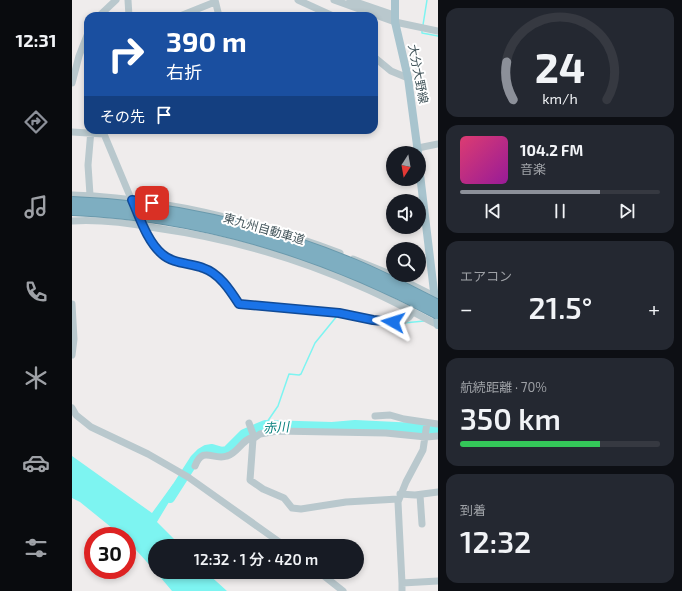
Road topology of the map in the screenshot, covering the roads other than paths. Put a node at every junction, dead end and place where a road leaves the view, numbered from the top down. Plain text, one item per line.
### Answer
1 (116, 0) edge
2 (128, 0) edge
3 (298, 0) edge
4 (334, 0) edge
5 (350, 0) edge
6 (215, 1) edge
7 (395, 1) edge
8 (103, 12) edge
9 (129, 12) edge
10 (189, 12) edge
11 (218, 12) edge
12 (324, 12) edge
13 (372, 12) edge
14 (378, 12) edge
15 (378, 12) edge
16 (378, 14) edge
17 (394, 19) junction
18 (438, 31) edge
19 (84, 43) edge
20 (378, 60) edge
21 (408, 78) junction
22 (72, 83) edge
23 (84, 131) edge
24 (72, 132) edge
25 (91, 134) edge
26 (104, 134) edge
27 (438, 144) edge
28 (417, 146) edge
29 (426, 148) edge
30 (422, 186) edge
31 (72, 195) edge
32 (90, 195) junction
33 (72, 199) edge
34 (72, 202) edge
35 (134, 204) junction
36 (72, 210) edge
37 (72, 221) edge
38 (144, 226) junction
39 (437, 300) edge
40 (72, 304) edge
41 (413, 312) junction
42 (438, 314) edge
43 (438, 325) edge
44 (72, 355) edge
45 (72, 408) edge
46 (375, 416) dead end
47 (249, 423) dead end
48 (427, 423) junction
49 (438, 424) edge
50 (438, 436) edge
51 (254, 437) junction
52 (426, 437) junction
53 (196, 466) dead end
54 (438, 492) edge
55 (420, 495) junction
56 (399, 496) junction
57 (422, 524) dead end
58 (275, 539) edge
59 (328, 579) edge
60 (438, 581) edge
61 (402, 587) edge
62 (343, 591) edge

1 - 8 street
2 - 9 street
3 - 12 street
4 - 13 street
5 - 14 street
6 - 10 street
6 - 11 street
7 - 17 main road, 大分大野線
15 - 17 street
16 - 17 street
17 - 18 street
17 - 21 main road, 大分大野線
19 - 22 street
20 - 21 street
21 - 28 main road, 大分大野線
23 - 24 street
25 - 32 street
26 - 35 street
27 - 29 street
30 - 39 main road
31 - 32 street
32 - 35 street
33 - 35 highway, bridge
34 - 35 highway, 東九州自動車道, bridge
35 - 38 street
35 - 39 highway, 東九州自動車道, bridge
36 - 42 highway, 東九州自動車道, bridge
37 - 38 street
38 - 41 street
38 - 41 street
39 - 43 main road
40 - 44 street
41 - 43 street
45 - 58 street
46 - 48 street
47 - 51 street
48 - 49 street
48 - 52 street
50 - 52 street
51 - 52 street
51 - 53 street
51 - 56 street
52 - 56 street
54 - 55 street
55 - 56 street
55 - 57 street
56 - 61 street
59 - 62 street
60 - 61 street

